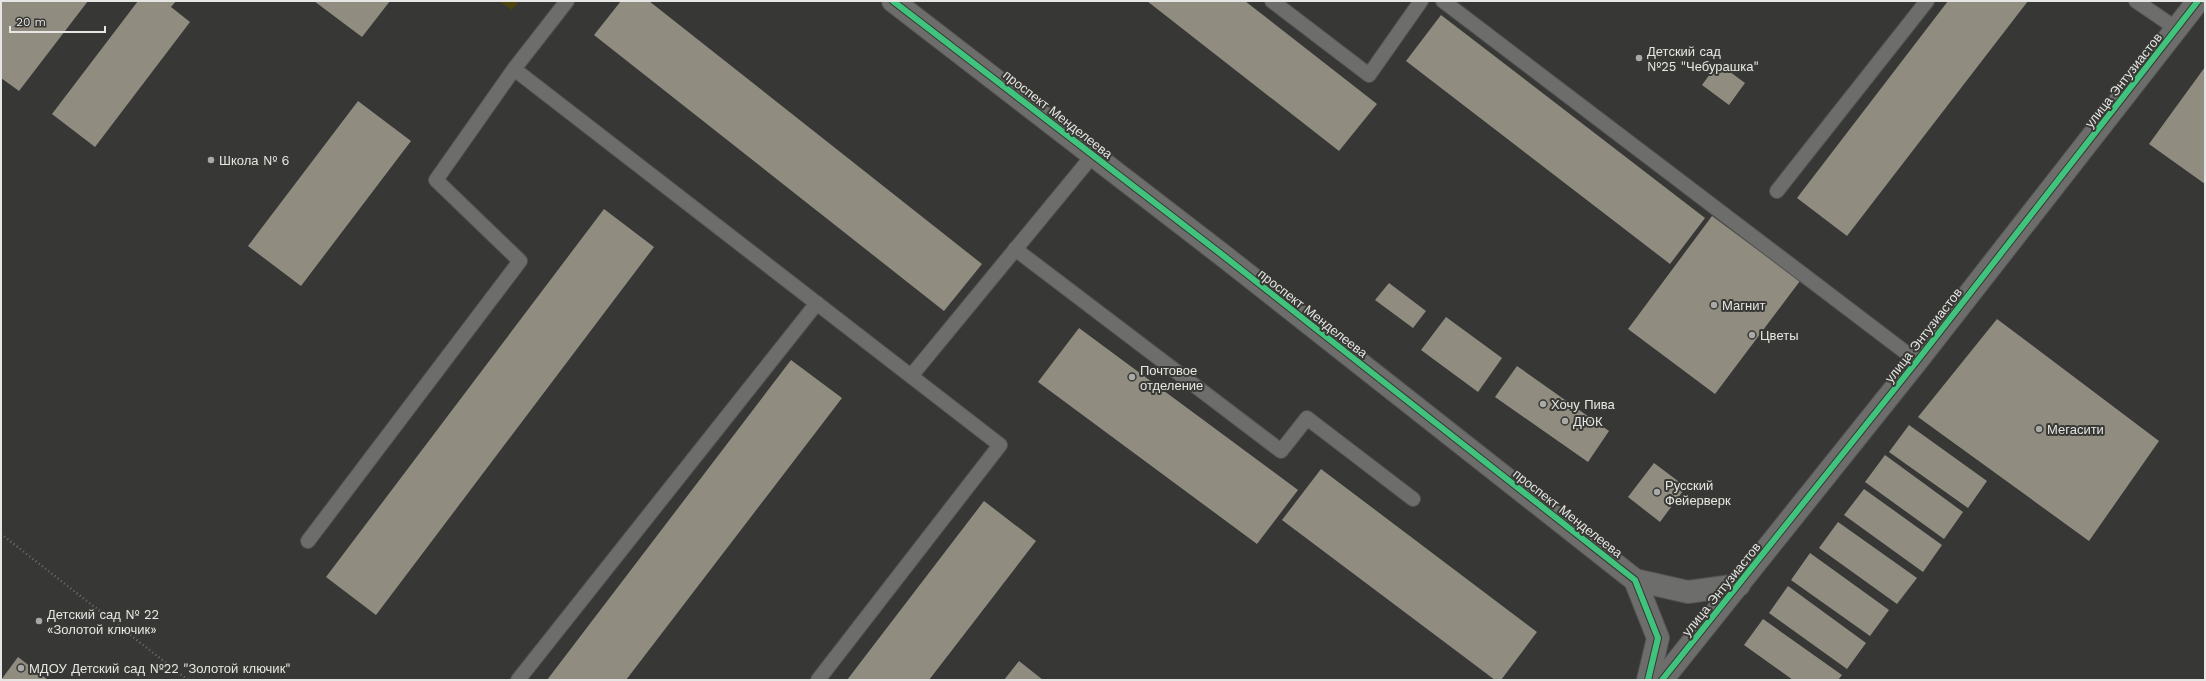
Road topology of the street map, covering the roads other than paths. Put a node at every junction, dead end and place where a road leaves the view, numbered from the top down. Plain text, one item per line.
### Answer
1 (568, 1) edge
2 (893, 1) edge
3 (1272, 1) edge
4 (1421, 1) edge
5 (1443, 1) edge
6 (1927, 1) edge
7 (2136, 1) edge
8 (2198, 1) edge
9 (2177, 29) junction
10 (514, 69) junction
11 (1093, 155) junction
12 (1777, 191) dead end
13 (1016, 249) junction
14 (817, 303) junction
15 (1917, 361) junction
16 (911, 376) junction
17 (1413, 498) dead end
18 (308, 541) dead end
19 (1635, 580) junction
20 (1739, 585) junction
21 (518, 680) edge
22 (818, 680) edge
23 (1648, 680) edge
24 (1662, 680) edge

1 - 10 lane
2 - 11 street, проспект Менделеева
3 - 4 lane
5 - 15 lane
6 - 12 lane
7 - 9 lane
8 - 9 street, улица Энтузиастов
9 - 15 street, улица Энтузиастов
10 - 14 lane
10 - 18 lane
11 - 13 lane
11 - 19 street, проспект Менделеева
13 - 16 lane
13 - 17 lane
14 - 16 lane
14 - 21 lane
15 - 20 street, улица Энтузиастов
16 - 22 lane
19 - 20 street, улица Энтузиастов
19 - 23 street
20 - 24 street, улица Энтузиастов

